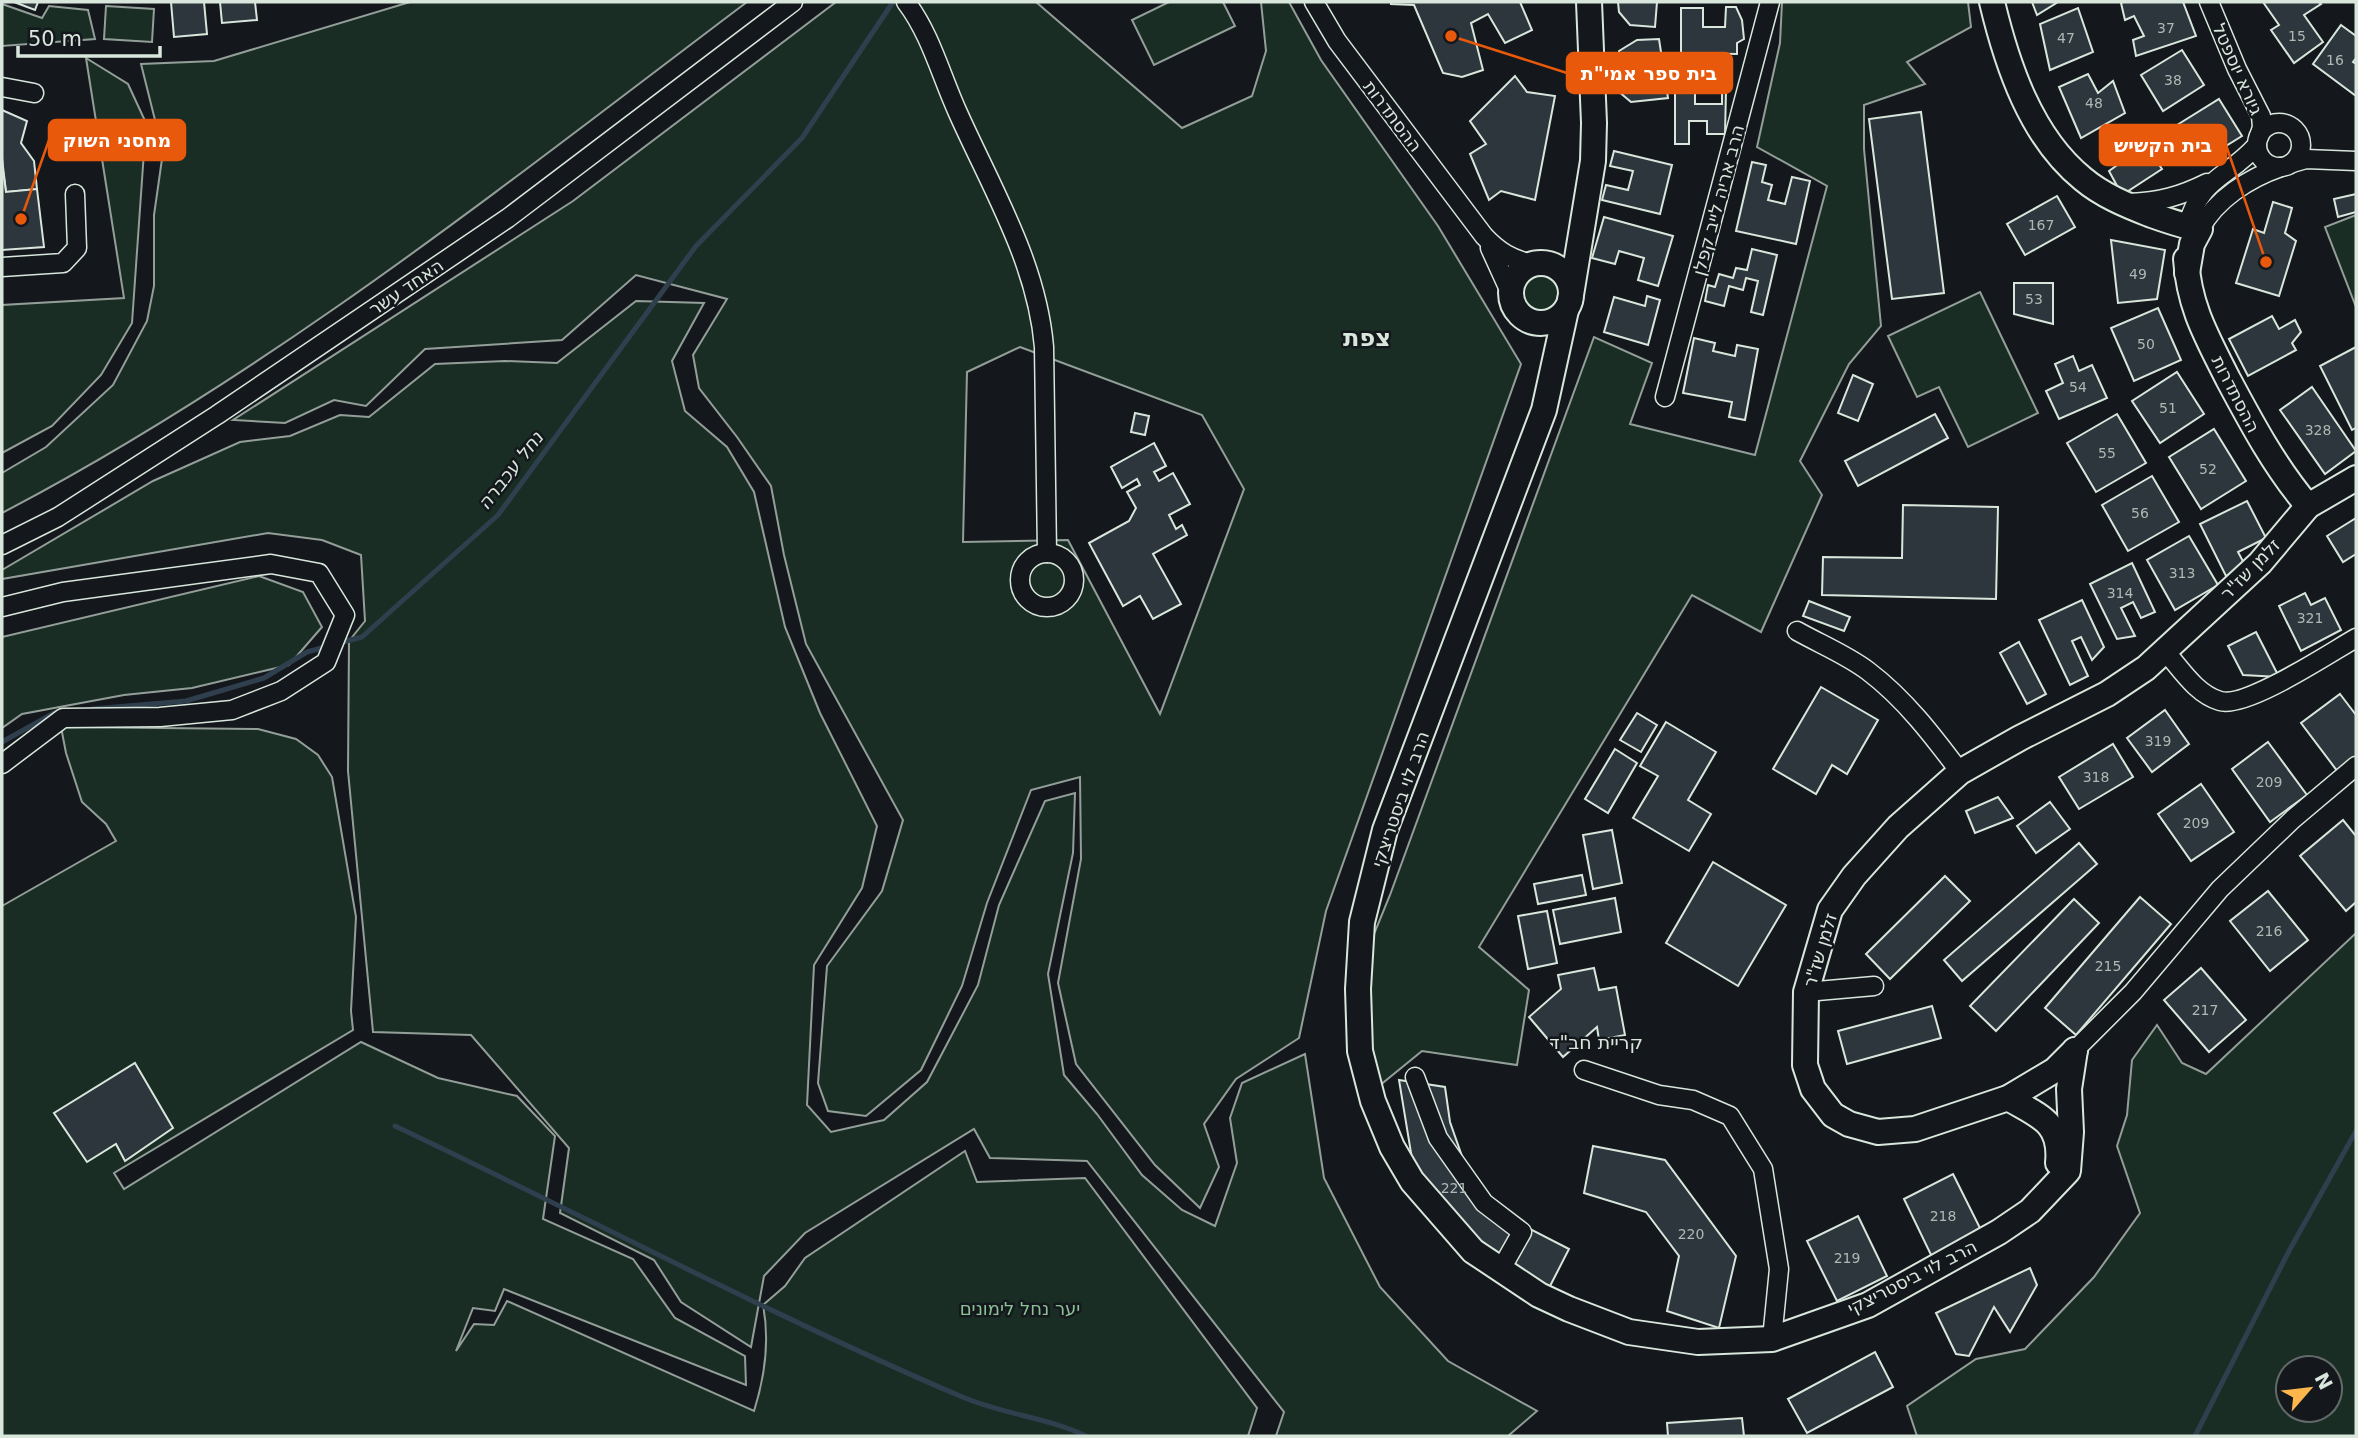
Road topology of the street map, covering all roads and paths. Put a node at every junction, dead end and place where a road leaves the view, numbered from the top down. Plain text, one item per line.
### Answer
1 (793, 2) edge
2 (906, 2) edge
3 (1314, 2) edge
4 (1589, 2) edge
5 (1770, 2) edge
6 (1992, 2) edge
7 (2209, 2) edge
8 (2, 87) edge
9 (34, 93) dead end
10 (2258, 141) junction
11 (2356, 161) edge
12 (2286, 165) junction
13 (2213, 180) junction
14 (75, 194) dead end
15 (2124, 204) junction
16 (1584, 218) junction
17 (1477, 227) junction
18 (2193, 228) junction
19 (1541, 264) junction
20 (2, 267) edge
21 (1515, 304) junction
22 (1568, 305) junction
23 (1665, 397) dead end
24 (1546, 400) junction
25 (2356, 478) edge
26 (2308, 506) junction
27 (2, 545) edge
28 (1047, 553) dead end
29 (2, 607) edge
30 (1797, 631) dead end
31 (2356, 638) edge
32 (2165, 651) junction
33 (2, 764) edge
34 (2356, 766) edge
35 (1960, 772) junction
36 (1874, 986) dead end
37 (1806, 992) junction
38 (2075, 1050) junction
39 (1584, 1070) dead end
40 (1415, 1077) dead end
41 (2008, 1098) junction
42 (2056, 1184) junction
43 (1500, 1271) junction
44 (1772, 1339) junction

1 - 27 street, האחד עשר
2 - 28 street
3 - 17 street, ההסתדרות
4 - 16 street, הרב לוי ביסטריצקי
5 - 23 street, הרב אריה לייב קפלן
6 - 15 street
7 - 10 street, גיורא יוספטל
8 - 9 street
10 - 12 street
10 - 12 street
10 - 13 street
11 - 12 street
12 - 18 street
13 - 15 street
13 - 18 street
14 - 20 street
15 - 18 street
16 - 19 street
16 - 22 street, הרב לוי ביסטריצקי
17 - 19 street, ההסתדרות
17 - 21 street, ההסתדרות
18 - 26 street, ההסתדרות
19 - 21 street
19 - 22 street
21 - 22 street
21 - 24 street, הרב לוי ביסטריצקי
22 - 24 street, הרב לוי ביסטריצקי
24 - 43 street, הרב לוי ביסטריצקי
25 - 26 street, זלמן שז"ר
26 - 32 street, זלמן שז"ר
29 - 33 street
30 - 35 street
31 - 32 street
32 - 35 street, זלמן שז"ר
34 - 38 street, זלמן שז"ר
35 - 37 street, זלמן שז"ר
36 - 37 street
37 - 41 street, זלמן שז"ר
38 - 41 street, זלמן שז"ר
38 - 42 street, הרב לוי ביסטריצקי
39 - 44 street
40 - 43 street
41 - 42 street
42 - 44 street, הרב לוי ביסטריצקי
43 - 44 street, הרב לוי ביסטריצקי

